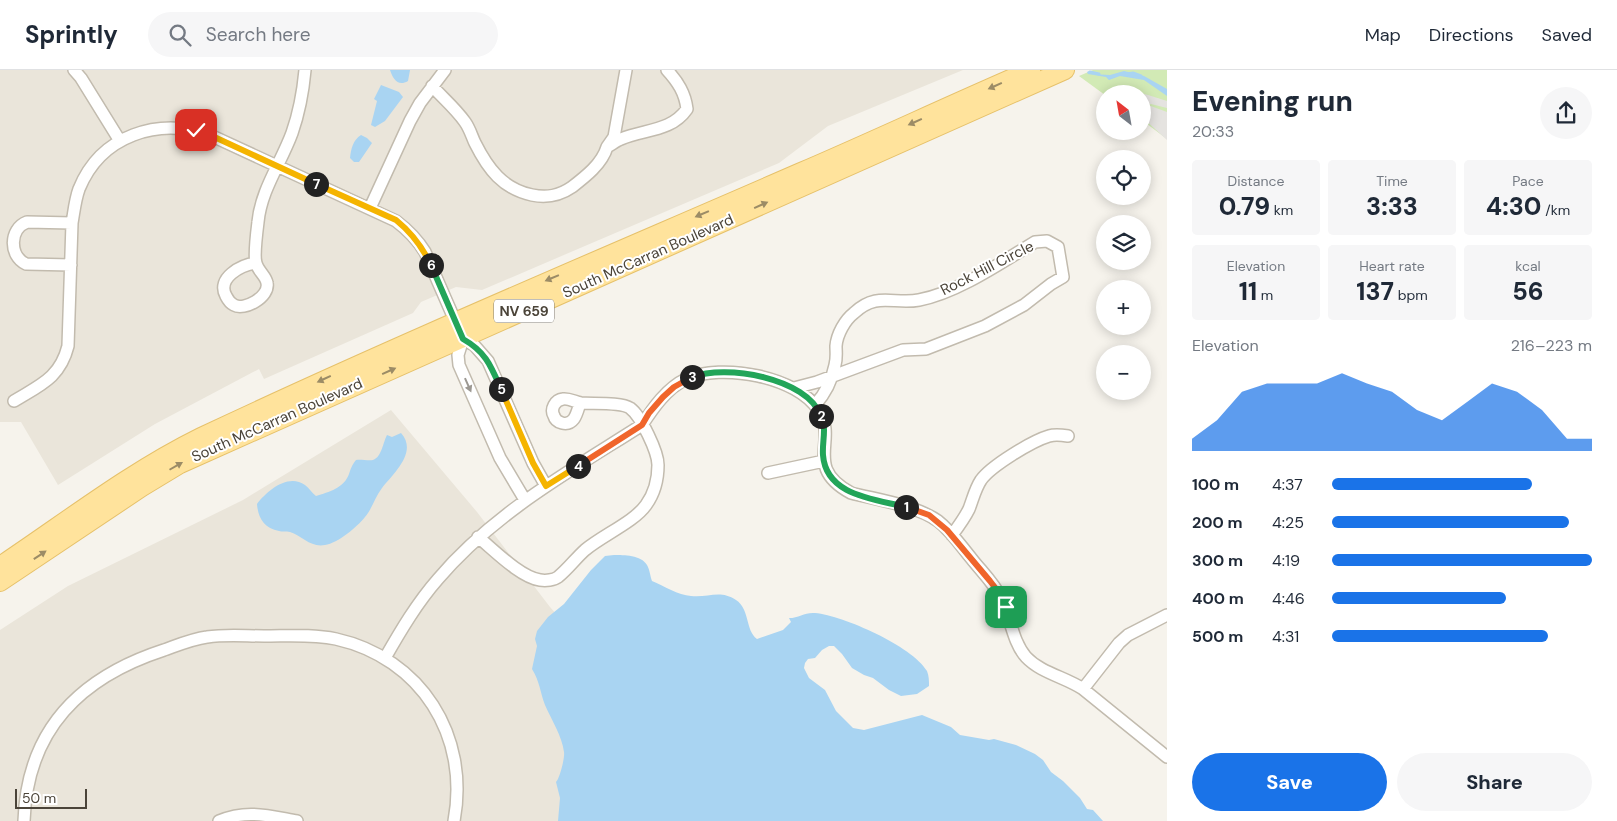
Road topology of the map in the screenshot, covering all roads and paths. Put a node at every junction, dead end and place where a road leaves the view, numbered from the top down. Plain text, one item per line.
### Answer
1 (74, 70) edge
2 (305, 70) edge
3 (445, 70) edge
4 (626, 70) edge
5 (667, 70) edge
6 (1031, 70) edge
7 (1065, 70) edge
8 (432, 86) junction
9 (120, 141) junction
10 (607, 147) junction
11 (277, 166) junction
12 (370, 208) junction
13 (72, 223) junction
14 (256, 263) dead end
15 (71, 265) junction
16 (455, 321) junction
17 (463, 339) junction
18 (831, 376) junction
19 (794, 388) junction
20 (14, 401) dead end
21 (580, 403) dead end
22 (815, 405) junction
23 (642, 425) junction
24 (1068, 436) dead end
25 (824, 461) junction
26 (768, 472) dead end
27 (546, 486) junction
28 (525, 500) junction
29 (952, 535) junction
30 (478, 537) junction
31 (0, 566) edge
32 (0, 582) edge
33 (1167, 615) edge
34 (385, 658) junction
35 (1083, 688) junction
36 (1167, 757) edge
37 (270, 819) edge
38 (24, 821) edge
39 (219, 821) edge
40 (297, 821) edge
41 (454, 821) edge

1 - 9 street
2 - 11 street
3 - 8 street
4 - 10 street
5 - 10 street
6 -> 16 main road, South McCarran Boulevard / NV 659
17 -> 7 main road, South McCarran Boulevard / NV 659
8 - 10 street
8 - 12 street
9 - 11 street
9 - 13 street
11 - 12 street
11 - 14 street
12 - 16 street
13 - 15 street
13 - 15 street
15 - 20 street
16 - 17 street
16 -> 31 main road, South McCarran Boulevard / NV 659
17 - 27 street
17 -> 28 street
32 -> 17 main road, South McCarran Boulevard / NV 659
18 - 18 street, Rock Hill Circle
18 - 19 street, Rock Hill Circle
18 - 22 street, Rock Hill Circle
19 - 22 street
19 - 23 street
21 - 23 street
22 - 25 street
23 - 27 street
23 - 30 street
24 - 29 street
25 - 26 street
25 - 29 street
27 - 28 street
28 - 30 street
29 - 35 street
30 - 34 street
33 - 35 street
34 - 38 street
34 - 41 street
35 - 36 street
37 - 39 street
37 - 40 street

